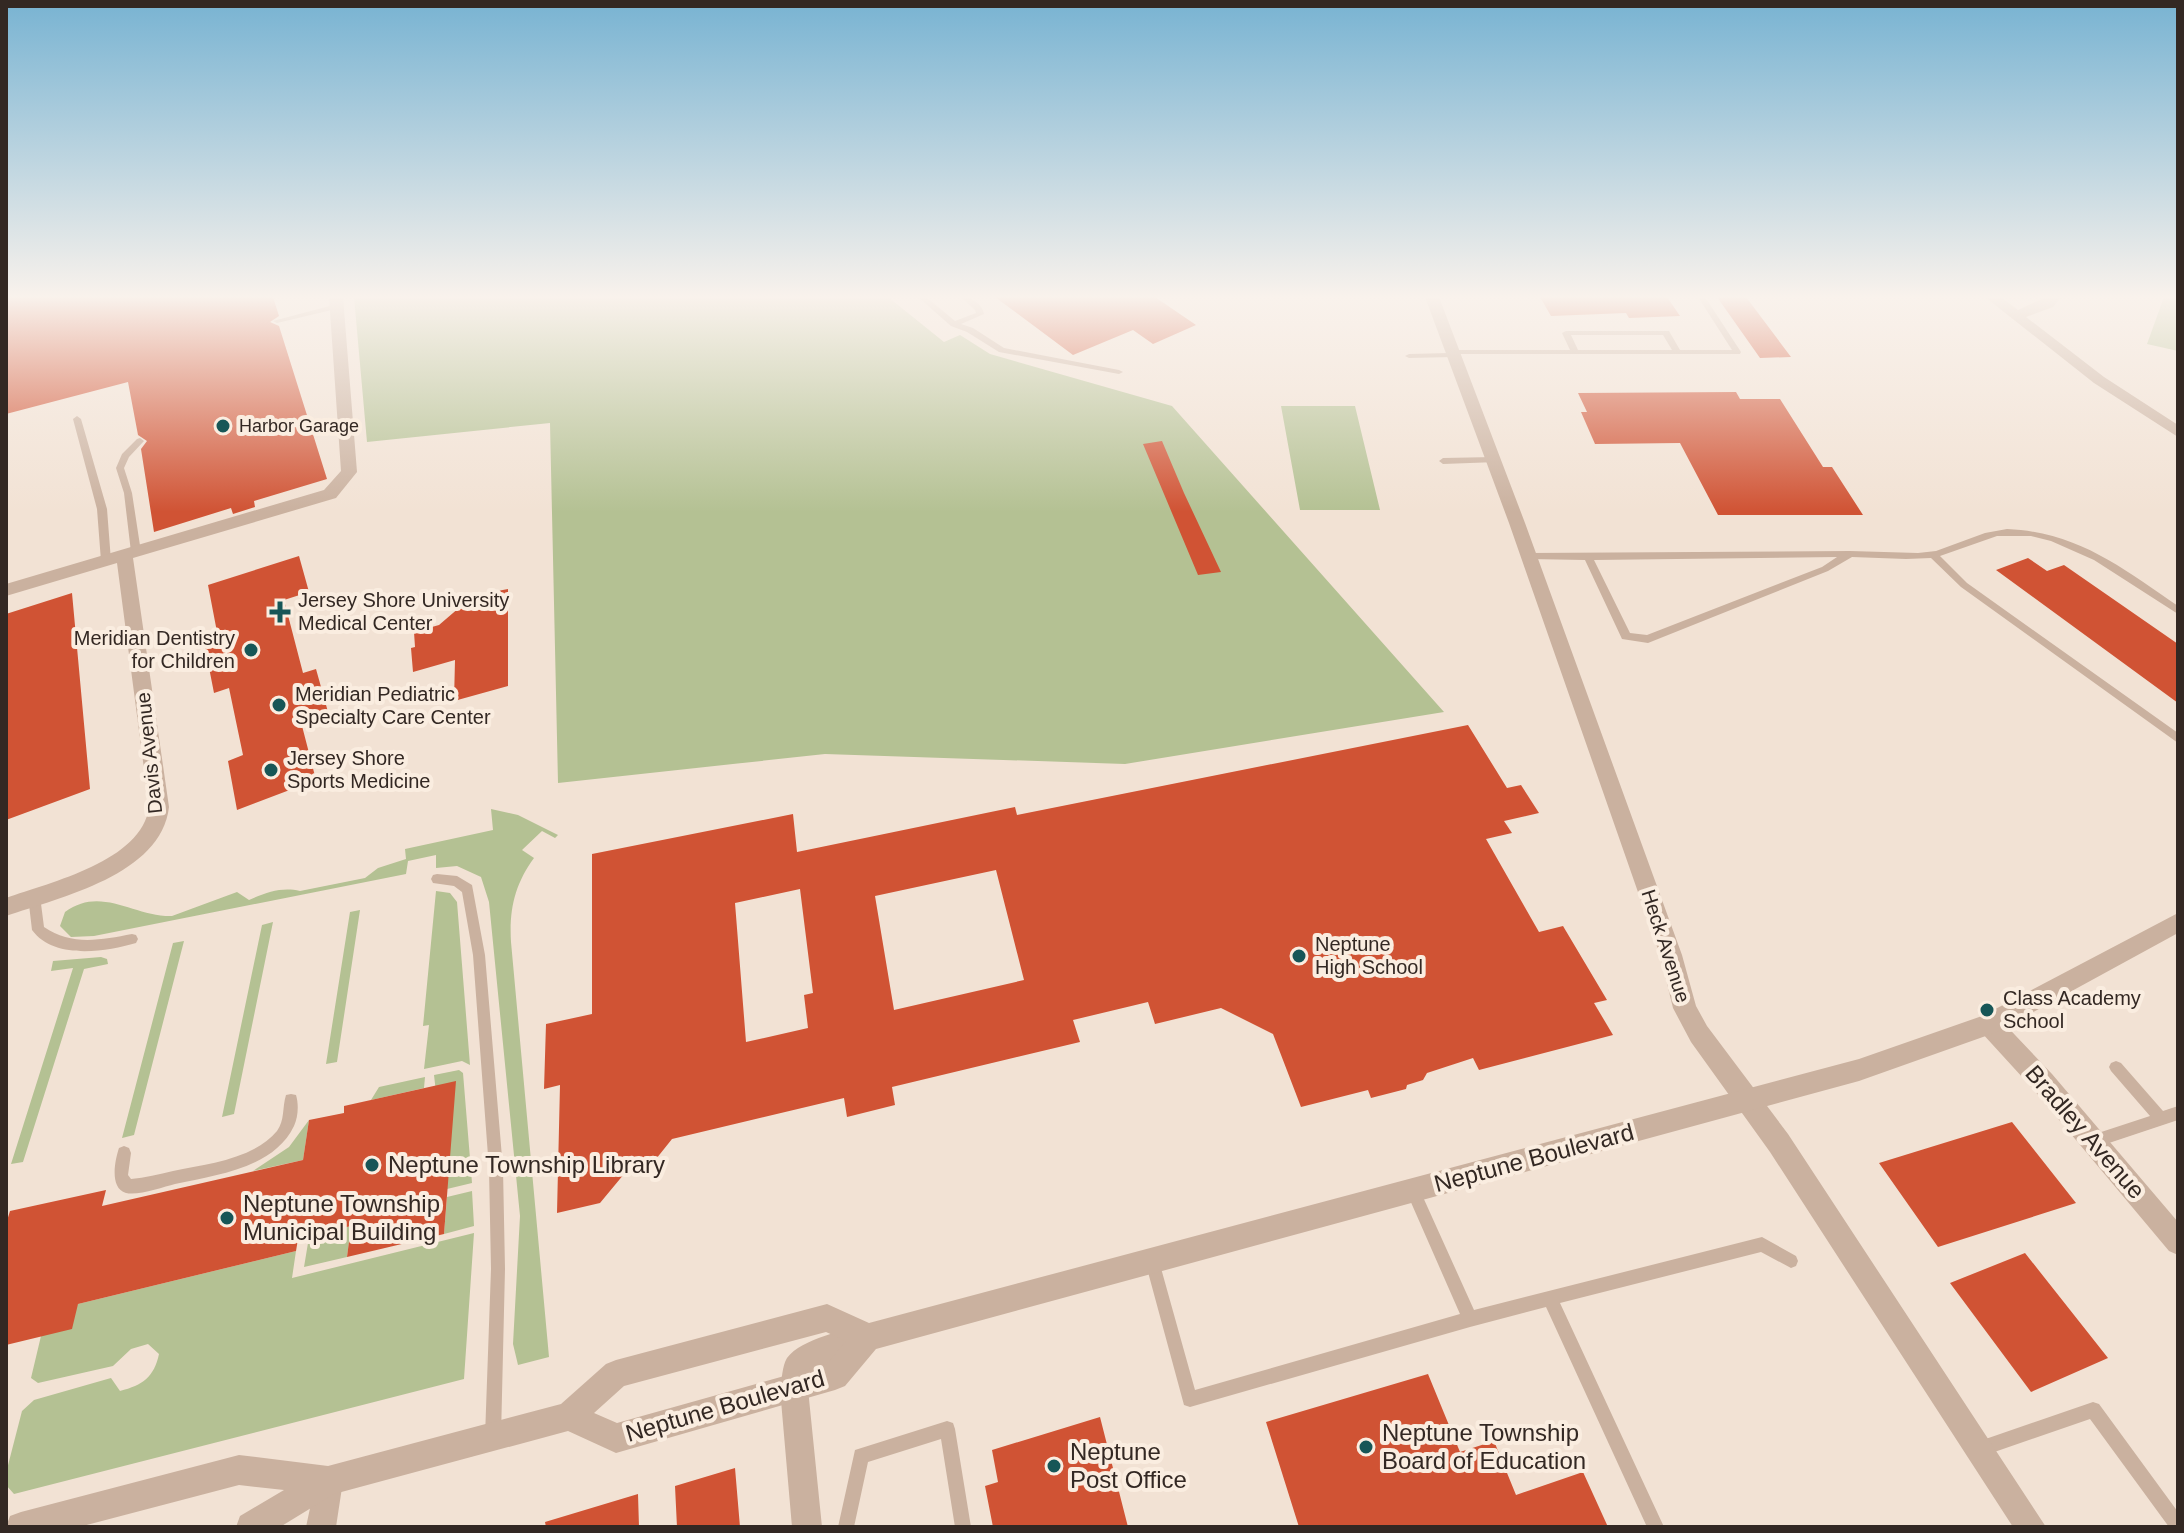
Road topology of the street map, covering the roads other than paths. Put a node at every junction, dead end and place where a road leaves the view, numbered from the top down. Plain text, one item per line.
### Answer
1 (342, 369) edge
2 (1101, 369) edge
3 (1458, 369) edge
4 (2084, 369) edge
5 (1119, 372) dead end
6 (77, 419) dead end
7 (2178, 432) edge
8 (140, 441) dead end
9 (1494, 460) junction
10 (1443, 461) dead end
11 (1850, 554) junction
12 (1934, 555) junction
13 (122, 556) junction
14 (1529, 556) junction
15 (1588, 557) junction
16 (6, 590) edge
17 (2178, 611) edge
18 (2178, 739) edge
19 (437, 879) dead end
20 (34, 896) junction
21 (6, 907) edge
22 (2178, 922) edge
23 (132, 939) dead end
24 (1989, 1024) junction
25 (2116, 1067) dead end
26 (291, 1100) dead end
27 (1746, 1101) junction
28 (2178, 1113) edge
29 (2161, 1119) junction
30 (2093, 1141) junction
31 (124, 1153) dead end
32 (1413, 1191) junction
33 (2178, 1242) edge
34 (1152, 1261) junction
35 (1791, 1261) dead end
36 (1550, 1298) junction
37 (1470, 1319) junction
38 (868, 1337) junction
39 (794, 1389) junction
40 (569, 1416) junction
41 (493, 1438) junction
42 (1980, 1449) junction
43 (328, 1481) junction
44 (2178, 1526) edge
45 (21, 1527) edge
46 (251, 1527) edge
47 (321, 1527) edge
48 (807, 1527) edge
49 (846, 1527) edge
50 (963, 1527) edge
51 (1656, 1527) edge
52 (2031, 1527) edge

1 - 13 street
2 - 5 lane
3 - 9 street, Heck Avenue
4 - 7 street
6 - 13 lane
8 - 13 lane
9 - 10 lane
9 - 14 street, Heck Avenue
11 - 12 lane
11 - 15 lane
11 - 15 lane
12 - 17 lane
12 - 18 lane
13 - 16 street
13 - 20 street, Davis Avenue
14 - 15 lane
14 - 27 street, Heck Avenue
19 - 41 lane
20 - 21 street, Davis Avenue
20 - 23 lane
22 - 24 street, Neptune Boulevard
24 - 27 street, Neptune Boulevard
24 - 30 street, Bradley Avenue
25 - 29 lane
26 - 31 lane
27 - 32 street, Neptune Boulevard
27 - 42 street, Heck Avenue
28 - 29 lane
29 - 30 lane
30 - 33 street, Bradley Avenue
32 - 34 street, Neptune Boulevard
32 - 37 lane
34 - 37 lane
34 - 38 street, Neptune Boulevard
35 - 36 lane
36 - 37 lane
36 - 51 lane
38 - 39 street, Neptune Boulevard
38 - 40 street
39 - 40 street, Neptune Boulevard
39 - 48 street
40 - 41 street
41 - 43 street
42 - 44 lane
42 - 52 street, Heck Avenue
43 - 45 street
43 - 46 street
43 - 47 street
49 - 50 lane

